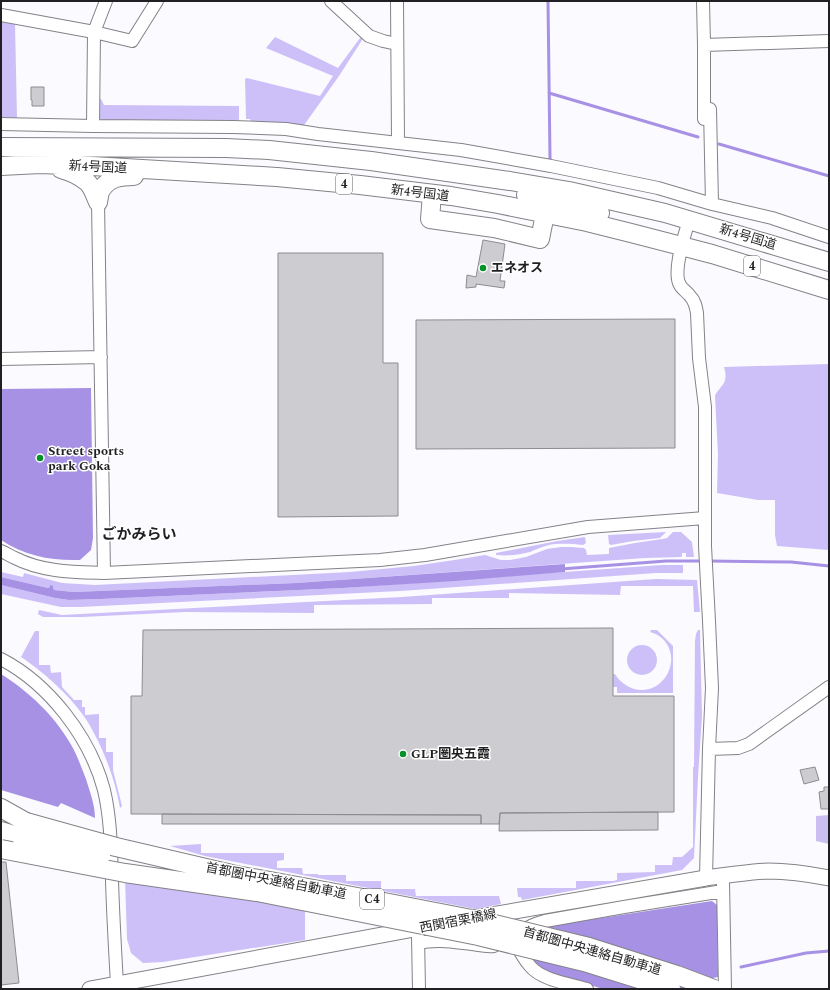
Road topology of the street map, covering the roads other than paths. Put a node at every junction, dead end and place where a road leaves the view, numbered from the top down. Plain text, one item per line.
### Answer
1 (106, 1) edge
2 (157, 1) edge
3 (331, 1) edge
4 (397, 1) edge
5 (703, 1) edge
6 (1, 15) edge
7 (94, 32) junction
8 (829, 41) edge
9 (398, 44) junction
10 (704, 44) junction
11 (704, 93) junction
12 (704, 118) dead end
13 (1, 124) edge
14 (93, 126) junction
15 (1, 134) edge
16 (398, 142) junction
17 (1, 147) edge
18 (181, 148) junction
19 (40, 164) junction
20 (1, 166) edge
21 (435, 170) junction
22 (211, 173) junction
23 (432, 194) junction
24 (98, 202) junction
25 (712, 204) junction
26 (544, 214) junction
27 (689, 220) junction
28 (829, 237) edge
29 (682, 246) junction
30 (829, 262) edge
31 (829, 290) edge
32 (101, 357) junction
33 (1, 359) edge
34 (705, 518) junction
35 (1, 551) edge
36 (104, 573) junction
37 (1, 659) edge
38 (829, 687) edge
39 (709, 749) junction
40 (1, 808) edge
41 (1, 814) edge
42 (26, 822) junction
43 (1, 831) edge
44 (1, 849) edge
45 (723, 876) junction
46 (706, 878) junction
47 (829, 878) edge
48 (723, 891) junction
49 (258, 892) junction
50 (418, 936) junction
51 (513, 939) junction
52 (117, 984) junction
53 (90, 989) edge
54 (419, 989) edge
55 (587, 989) edge
56 (671, 989) edge
57 (714, 989) edge
58 (725, 989) edge

1 - 7 street
2 - 7 street
3 - 9 street
4 - 9 street
5 - 10 street
6 - 7 street
7 - 14 street
8 - 10 street
9 - 16 street
10 - 11 street
11 - 12 street
11 - 25 street
13 - 14 street
14 - 16 street
15 - 18 highway
16 - 25 street
17 - 18 highway, 新4号国道 / 4
18 - 21 highway, 新4号国道 / 4
19 - 20 highway, 新4号国道 / 4
19 - 22 highway, 新4号国道 / 4
19 - 24 highway
21 - 27 highway, 新4号国道 / 4
21 - 29 highway
22 - 23 highway, 新4号国道 / 4
22 - 24 highway
23 - 26 highway, 新4号国道 / 4
23 - 26 highway
24 - 32 street
25 - 28 street
26 - 29 highway, 新4号国道 / 4
27 - 29 street
27 - 30 highway, 新4号国道 / 4
29 - 31 highway, 新4号国道 / 4
29 - 34 street
32 - 33 street
32 - 36 street
34 - 36 street
34 - 39 street
35 - 36 street
37 - 52 street
38 - 39 street
39 - 46 street
40 - 42 highway
41 - 42 highway, 首都圏中央連絡自動車道 / C4
42 - 57 highway, 首都圏中央連絡自動車道 / C4, bridge
43 - 49 highway, 首都圏中央連絡自動車道 / C4, bridge
44 - 49 highway, bridge
45 - 46 main road, 西関宿栗橋線
45 - 47 main road, 西関宿栗橋線
45 - 48 street
46 - 50 main road, 西関宿栗橋線
48 - 51 street
48 - 58 street
49 - 56 highway, 首都圏中央連絡自動車道 / C4, bridge
50 - 51 street
50 - 52 main road, 西関宿栗橋線
50 - 54 street
51 - 55 street
52 - 53 main road, 西関宿栗橋線

